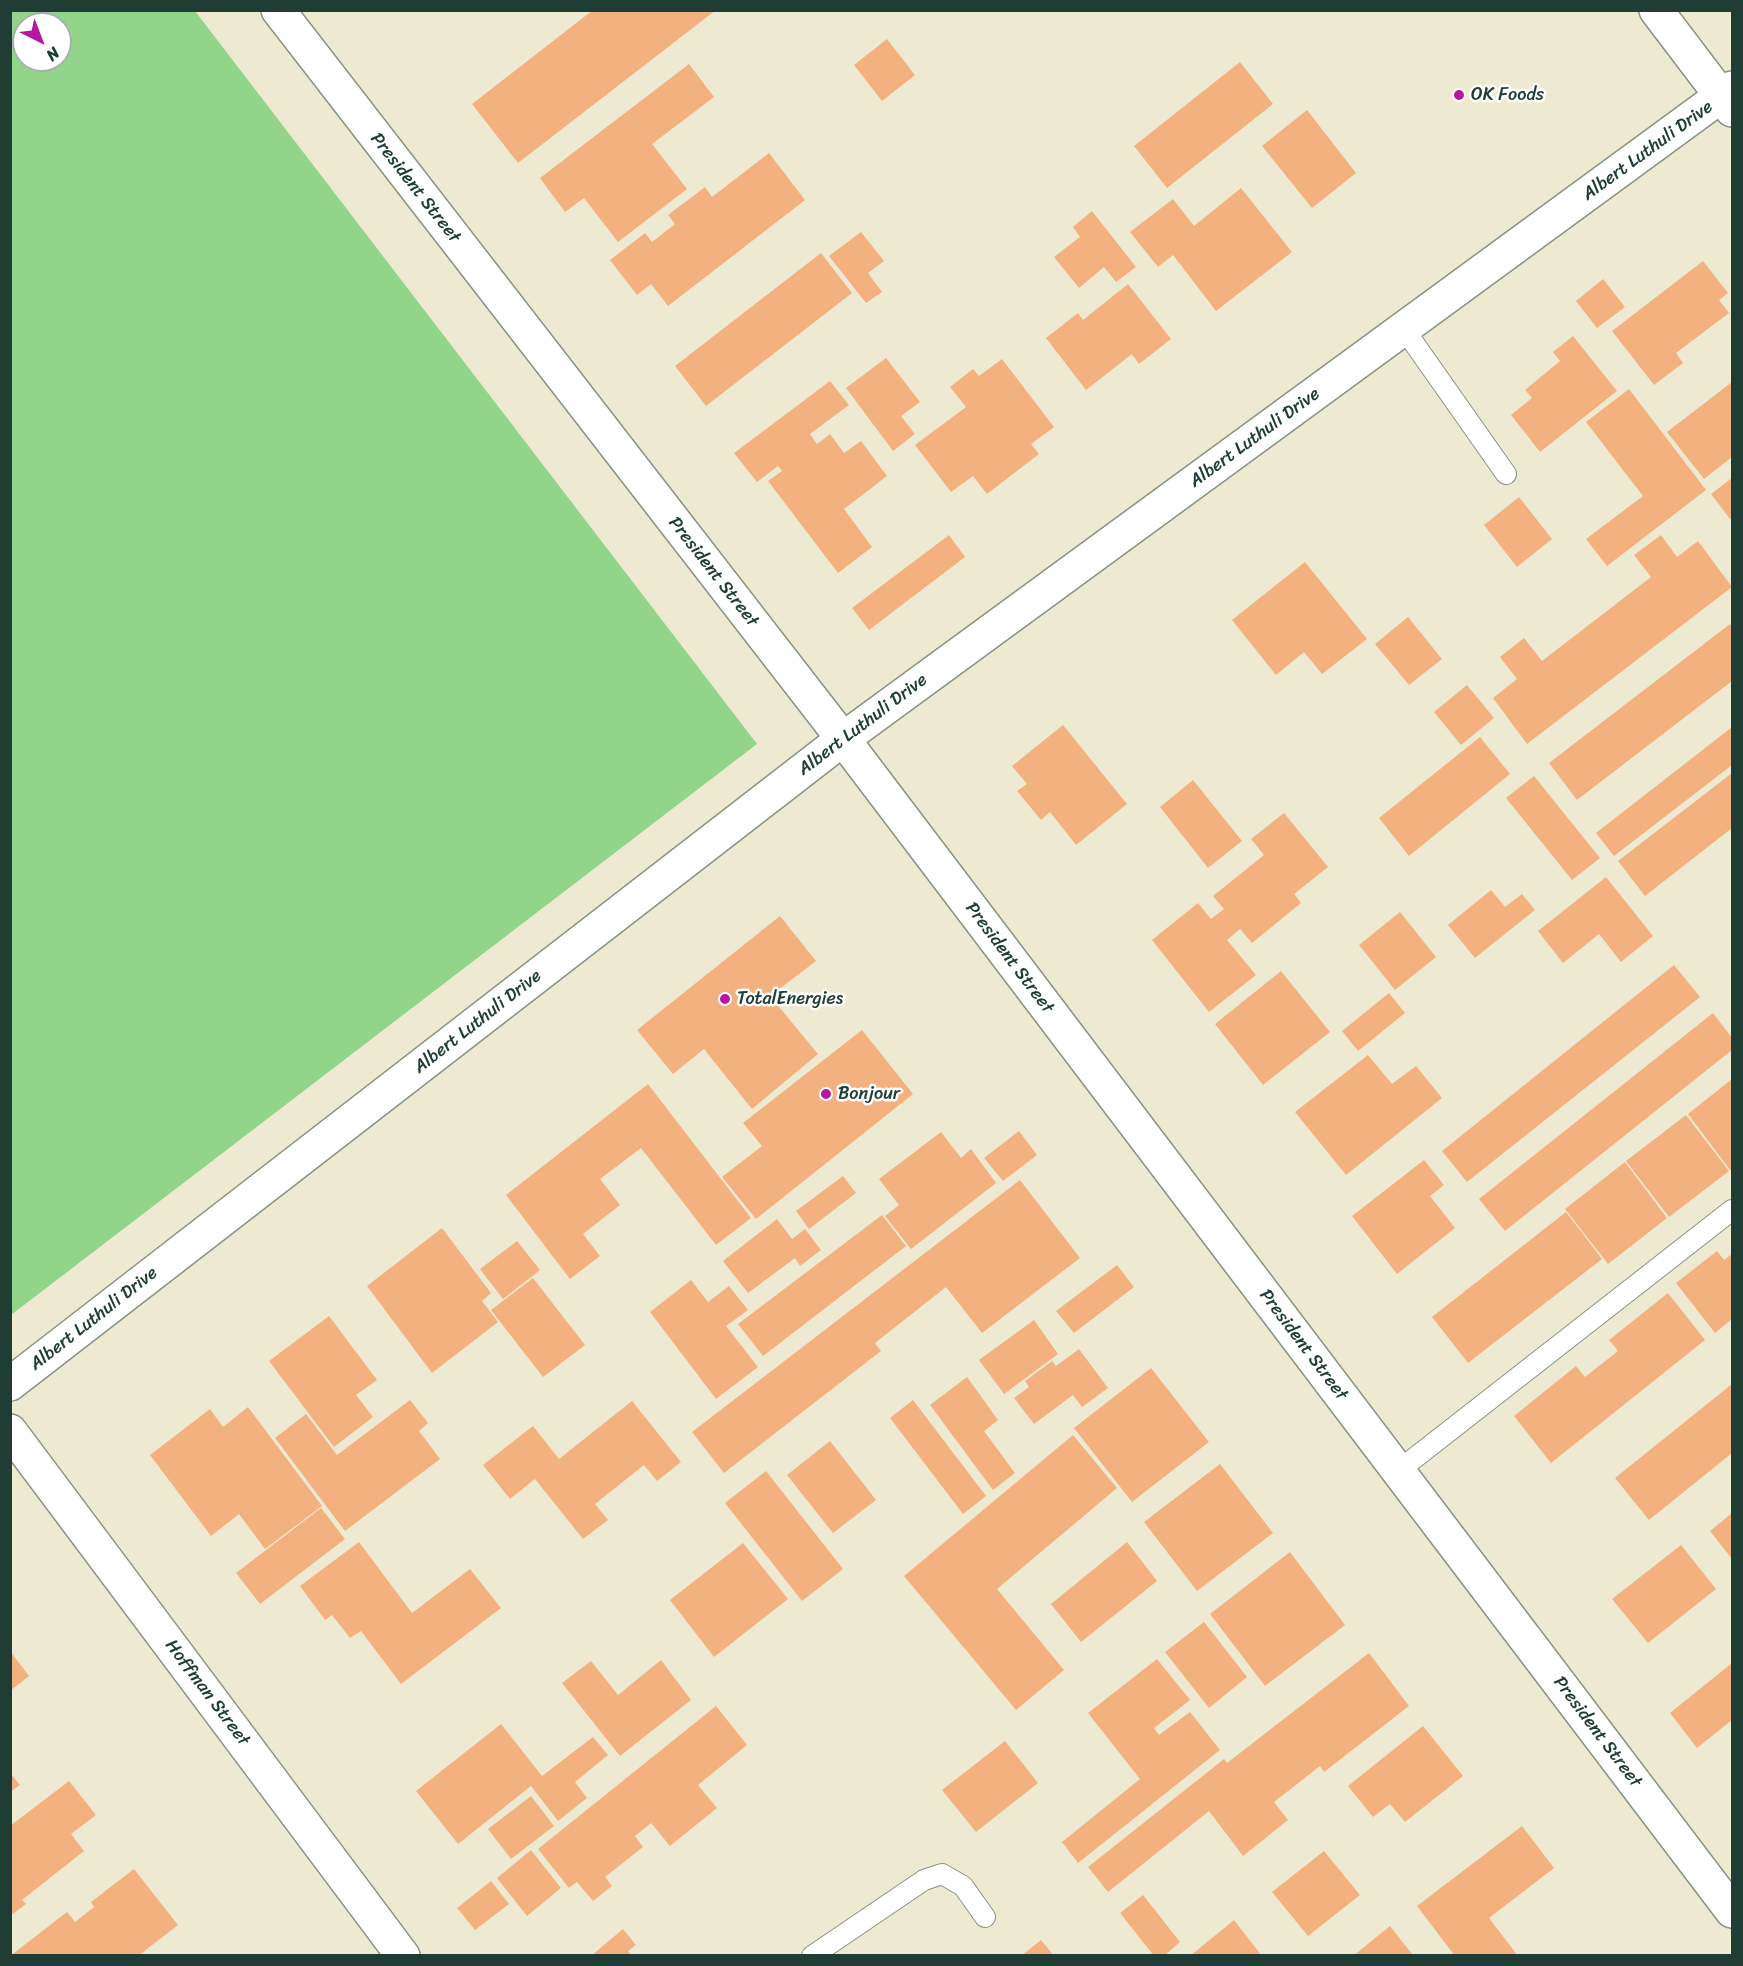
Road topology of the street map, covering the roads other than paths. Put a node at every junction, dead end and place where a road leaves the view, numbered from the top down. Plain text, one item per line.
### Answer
1 (278, 10) edge
2 (1656, 10) edge
3 (1729, 98) edge
4 (1404, 329) junction
5 (1506, 474) dead end
6 (843, 739) junction
7 (1732, 1210) edge
8 (10, 1384) edge
9 (10, 1431) edge
10 (1398, 1471) junction
11 (1732, 1911) edge
12 (985, 1917) dead end
13 (403, 1956) edge
14 (812, 1956) edge

1 - 6 street, President Street
2 - 3 street
3 - 4 street, Albert Luthuli Drive
4 - 5 lane
4 - 6 street, Albert Luthuli Drive
6 - 8 street, Albert Luthuli Drive
6 - 10 street, President Street
7 - 10 lane
9 - 13 street, Hoffman Street
10 - 11 street, President Street
12 - 14 lane

